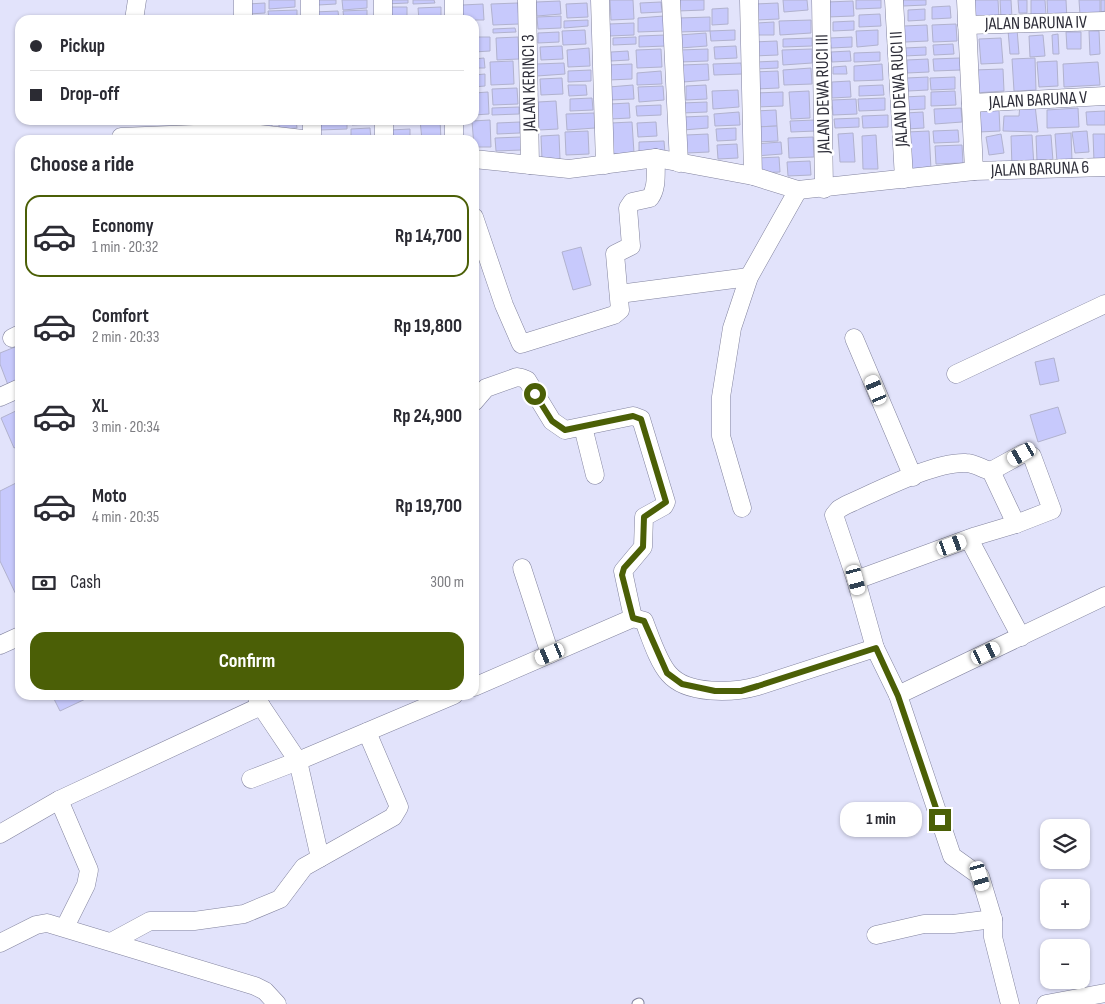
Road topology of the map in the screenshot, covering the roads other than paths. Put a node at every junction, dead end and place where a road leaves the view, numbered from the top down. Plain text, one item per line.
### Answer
1 (137, 0) edge
2 (243, 0) edge
3 (310, 0) edge
4 (383, 0) edge
5 (454, 0) edge
6 (527, 0) edge
7 (600, 0) edge
8 (671, 0) edge
9 (749, 0) edge
10 (821, 0) edge
11 (894, 0) edge
12 (966, 0) edge
13 (135, 15) edge
14 (243, 15) edge
15 (310, 15) edge
16 (383, 15) edge
17 (454, 15) edge
18 (1105, 21) edge
19 (967, 24) junction
20 (1105, 96) edge
21 (971, 103) junction
22 (243, 126) edge
23 (121, 132) edge
24 (287, 135) edge
25 (656, 158) junction
26 (479, 159) edge
27 (679, 163) junction
28 (530, 165) junction
29 (605, 165) junction
30 (1105, 167) edge
31 (974, 171) junction
32 (753, 176) junction
33 (904, 179) junction
34 (824, 189) junction
35 (798, 190) junction
36 (479, 232) edge
37 (749, 277) junction
38 (620, 294) junction
39 (1105, 304) edge
40 (854, 338) dead end
41 (956, 374) dead end
42 (15, 390) edge
43 (479, 396) edge
44 (0, 397) edge
45 (583, 426) junction
46 (992, 472) junction
47 (595, 474) dead end
48 (913, 476) junction
49 (742, 508) dead end
50 (1016, 524) junction
51 (969, 539) junction
52 (522, 568) dead end
53 (856, 580) junction
54 (1105, 596) edge
55 (633, 618) junction
56 (1021, 637) junction
57 (15, 638) edge
58 (0, 645) edge
59 (876, 648) junction
60 (550, 654) junction
61 (479, 685) edge
62 (898, 696) junction
63 (258, 700) edge
64 (442, 700) edge
65 (367, 732) junction
66 (298, 761) junction
67 (251, 778) dead end
68 (59, 800) junction
69 (0, 834) edge
70 (320, 858) junction
71 (993, 919) junction
72 (65, 927) junction
73 (876, 935) dead end
74 (113, 941) junction
75 (0, 943) edge
76 (1105, 993) edge
77 (277, 1004) edge
78 (1010, 1004) edge
79 (1046, 1004) edge

1 - 13 street
2 - 14 street
3 - 15 street
4 - 16 street
5 - 17 street
6 - 28 street, JALAN KERINCI 3
7 - 29 street
8 - 27 street
9 - 32 street
10 - 34 street, JALAN DEWA RUCI III
11 - 33 street, JALAN DEWA RUCI II
12 - 19 street
18 - 19 street, JALAN BARUNA IV
19 - 21 street
20 - 21 street, JALAN BARUNA V
21 - 31 street
22 - 23 street
22 - 24 street
25 - 27 street, JALAN BARUNA 6
25 - 29 street
25 - 38 street
26 - 28 street
27 - 32 street, JALAN BARUNA 6
28 - 29 street
30 - 31 street, JALAN BARUNA 6
31 - 33 street, JALAN BARUNA 6
32 - 35 street, JALAN BARUNA 6
33 - 34 street, JALAN BARUNA 6
34 - 35 street, JALAN BARUNA 6
35 - 37 street
36 - 38 street
37 - 38 street
37 - 49 street
39 - 41 street
40 - 48 street
42 - 44 street
43 - 45 street
45 - 47 street
45 - 55 street
46 - 48 street
46 - 50 street
46 - 50 street
48 - 53 street
50 - 51 street
51 - 53 street
51 - 56 street
52 - 60 street
53 - 59 street
54 - 56 street
55 - 59 street
55 - 60 street
56 - 62 street
57 - 58 street
59 - 62 street
60 - 61 street
62 - 71 street
63 - 66 street
63 - 68 street
64 - 65 street
65 - 66 street
65 - 70 street
66 - 67 street
66 - 70 street
68 - 69 street
68 - 72 street
70 - 74 street
71 - 73 street
71 - 78 street
72 - 74 street
72 - 75 street
74 - 77 street
76 - 79 street

